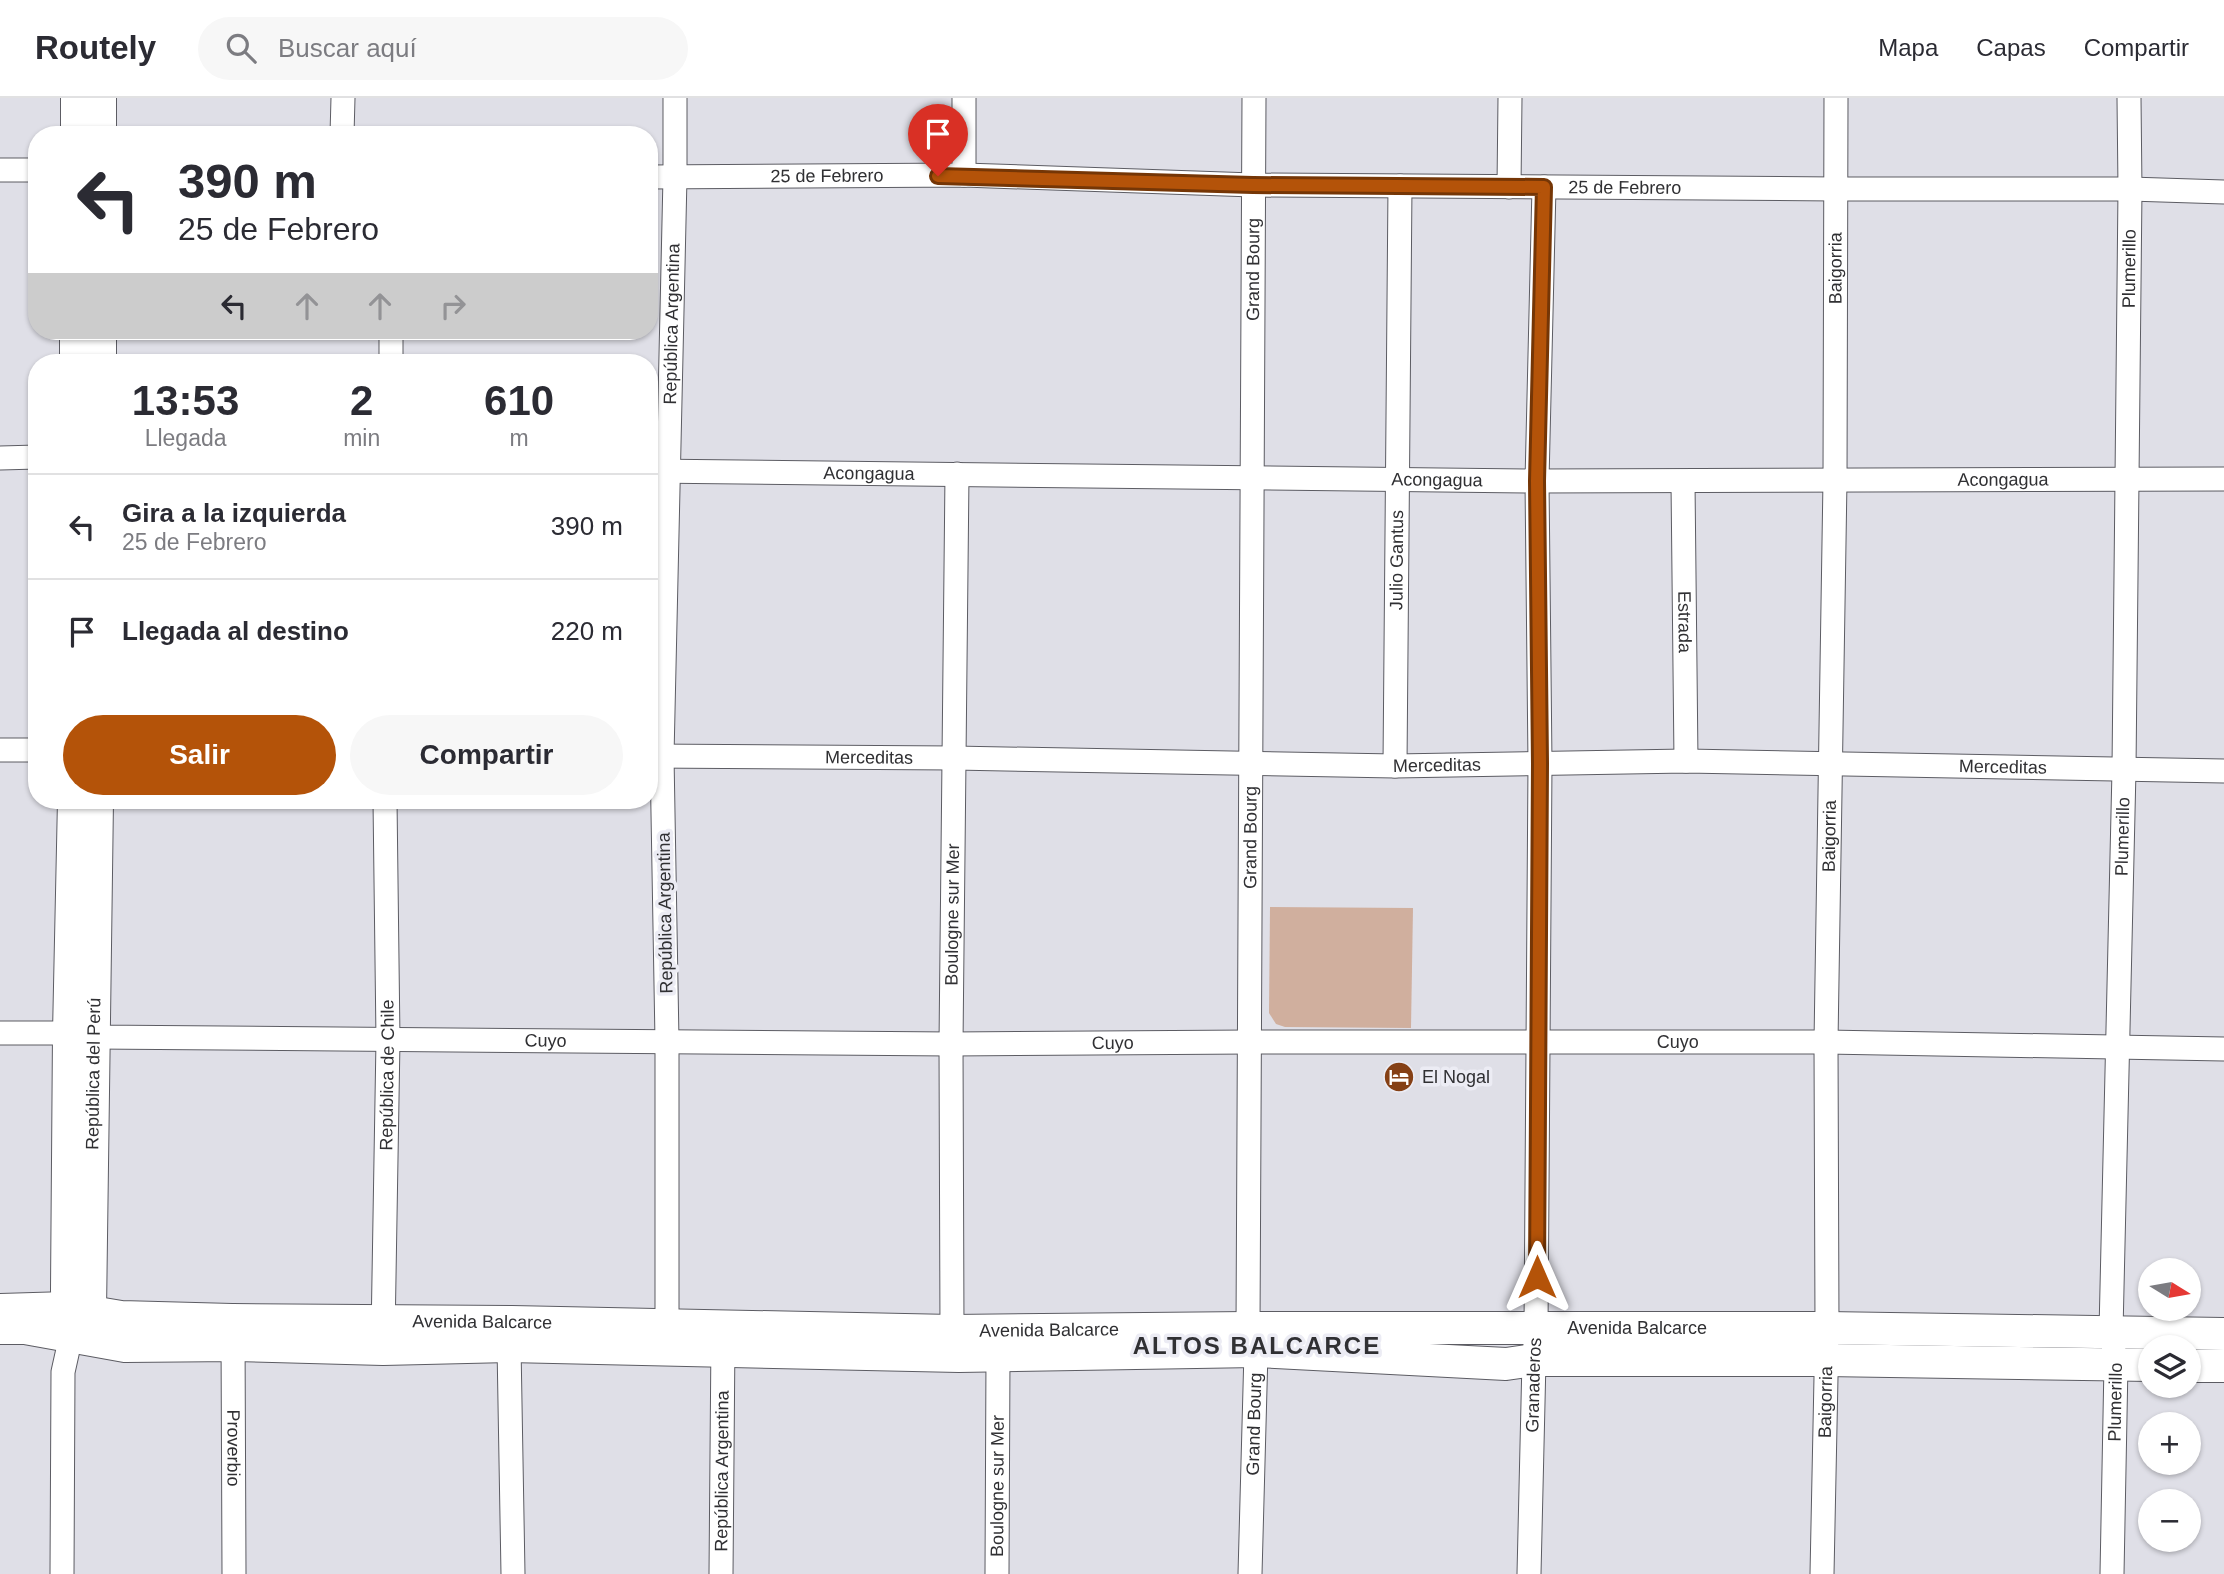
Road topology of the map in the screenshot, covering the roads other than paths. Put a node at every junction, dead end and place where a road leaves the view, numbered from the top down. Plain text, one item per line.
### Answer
1 (77, 98) edge
2 (100, 98) edge
3 (343, 98) edge
4 (675, 98) edge
5 (964, 98) edge
6 (1254, 98) edge
7 (1510, 98) edge
8 (1836, 98) edge
9 (2129, 98) edge
10 (77, 126) edge
11 (100, 126) edge
12 (342, 126) edge
13 (0, 170) edge
14 (28, 170) edge
15 (964, 176) junction
16 (658, 177) edge
17 (675, 177) junction
18 (1253, 185) junction
19 (1400, 186) junction
20 (1509, 187) junction
21 (1544, 187) junction
22 (1836, 189) junction
23 (2130, 189) junction
24 (2224, 191) edge
25 (28, 457) edge
26 (0, 458) edge
27 (659, 471) edge
28 (957, 474) junction
29 (1252, 477) junction
30 (1397, 479) junction
31 (2224, 479) edge
32 (1835, 480) junction
33 (2127, 480) junction
34 (1537, 481) junction
35 (1683, 482) junction
36 (658, 566) edge
37 (0, 750) edge
38 (28, 751) edge
39 (658, 756) edge
40 (954, 758) junction
41 (1686, 761) junction
42 (1540, 763) junction
43 (1251, 764) junction
44 (1831, 764) junction
45 (1395, 766) junction
46 (2124, 770) junction
47 (2224, 771) edge
48 (658, 808) edge
49 (74, 809) edge
50 (96, 809) edge
51 (385, 809) edge
52 (0, 1033) edge
53 (81, 1035) junction
54 (388, 1040) junction
55 (667, 1041) junction
56 (1251, 1042) junction
57 (1538, 1042) junction
58 (1826, 1042) junction
59 (951, 1044) junction
60 (2116, 1048) junction
61 (2224, 1049) edge
62 (0, 1310) edge
63 (76, 1319) junction
64 (0, 1328) edge
65 (1827, 1328) junction
66 (2111, 1331) junction
67 (233, 1333) junction
68 (510, 1334) junction
69 (2224, 1334) edge
70 (384, 1335) junction
71 (671, 1337) junction
72 (723, 1338) junction
73 (1252, 1340) junction
74 (956, 1343) junction
75 (1535, 1344) junction
76 (998, 1356) junction
77 (1825, 1360) junction
78 (2116, 1364) junction
79 (2138, 1365) edge
80 (2201, 1366) edge
81 (2224, 1366) edge
82 (62, 1574) edge
83 (234, 1574) edge
84 (513, 1574) edge
85 (721, 1574) edge
86 (997, 1574) edge
87 (1250, 1574) edge
88 (1529, 1574) edge
89 (1822, 1574) edge
90 (2112, 1574) edge

1 - 10 main road
2 - 11 main road
3 - 12 street
4 - 17 street, República Argentina
5 - 15 street
6 - 18 street, Grand Bourg
7 - 20 street
8 - 22 street, Baigorria
9 - 23 street, Plumerillo
13 - 14 street
15 - 17 street, 25 de Febrero
15 - 18 street, 25 de Febrero
16 - 17 street, 25 de Febrero
17 - 27 street, República Argentina
18 - 19 street, 25 de Febrero
18 - 29 street, Grand Bourg
19 - 20 street, 25 de Febrero
19 - 30 street, Julio Gantus
20 - 21 street, 25 de Febrero
21 - 22 street, 25 de Febrero
21 - 34 street, Granaderos
22 - 23 street, 25 de Febrero
22 - 32 street, Baigorria
23 - 24 street, 25 de Febrero
23 - 33 street, Plumerillo
25 - 26 street
27 - 28 street, Acongagua
27 - 36 street, República Argentina
28 - 29 street, Acongagua
28 - 40 street, Boulogne sur Mer
29 - 30 street, Acongagua
29 - 43 street, Grand Bourg
30 - 34 street, Acongagua
30 - 45 street, Julio Gantus
31 - 33 street, Acongagua
32 - 33 street, Acongagua
32 - 35 street, Acongagua
32 - 44 street, Baigorria
33 - 46 street, Plumerillo
34 - 35 street, Acongagua
34 - 42 street, Granaderos
35 - 41 street, Estrada
37 - 38 street
39 - 40 street, Merceditas
40 - 43 street, Merceditas
40 - 59 street, Boulogne sur Mer
41 - 42 street, Merceditas
41 - 44 street, Merceditas
42 - 45 street, Merceditas
42 - 57 street, Granaderos
43 - 45 street, Merceditas
43 - 56 street, Grand Bourg
44 - 46 street, Merceditas
44 - 58 street, Baigorria
46 - 47 street, Merceditas
46 - 60 street, Plumerillo
48 - 55 street, República Argentina
49 - 53 main road, República del Perú
50 - 53 main road, República del Perú
51 - 54 street, República de Chile
52 - 53 street, Cuyo
53 - 54 street, Cuyo
53 - 63 main road, República del Perú
54 - 55 street, Cuyo
54 - 70 street, República de Chile
55 - 59 street, Cuyo
55 - 71 street, República Argentina
56 - 57 street, Cuyo
56 - 59 street, Cuyo
56 - 73 street, Grand Bourg
57 - 58 street, Cuyo
57 - 75 street, Granaderos
58 - 60 street, Cuyo
58 - 65 street, Baigorria
59 - 74 street, Boulogne sur Mer
60 - 61 street, Cuyo
60 - 66 street, Plumerillo
62 - 63 main road, Avenida Balcarce
63 - 64 main road, Avenida Balcarce
63 - 67 main road, Avenida Balcarce
63 - 82 street, República del Perú
65 - 66 main road, Avenida Balcarce
65 - 75 main road, Avenida Balcarce
65 - 77 street, Baigorria
66 - 69 main road, Avenida Balcarce
66 - 78 street, Plumerillo
67 - 70 main road, Avenida Balcarce
67 - 83 street, Proverbio
68 - 70 main road, Avenida Balcarce
68 - 71 main road, Avenida Balcarce
68 - 84 street
71 - 72 main road, Avenida Balcarce
72 - 74 main road, Avenida Balcarce
72 - 85 street, República Argentina
73 - 74 main road, Avenida Balcarce
73 - 75 main road, Avenida Balcarce
73 - 76 main road, Avenida Balcarce
73 - 87 street, Grand Bourg
74 - 76 main road, Avenida Balcarce
75 - 77 main road, Avenida Balcarce
75 - 88 street, Granaderos
76 - 86 street, Boulogne sur Mer
77 - 78 main road, Avenida Balcarce
77 - 89 street, Baigorria
78 - 79 main road, Avenida Balcarce
78 - 90 street, Plumerillo
80 - 81 main road

